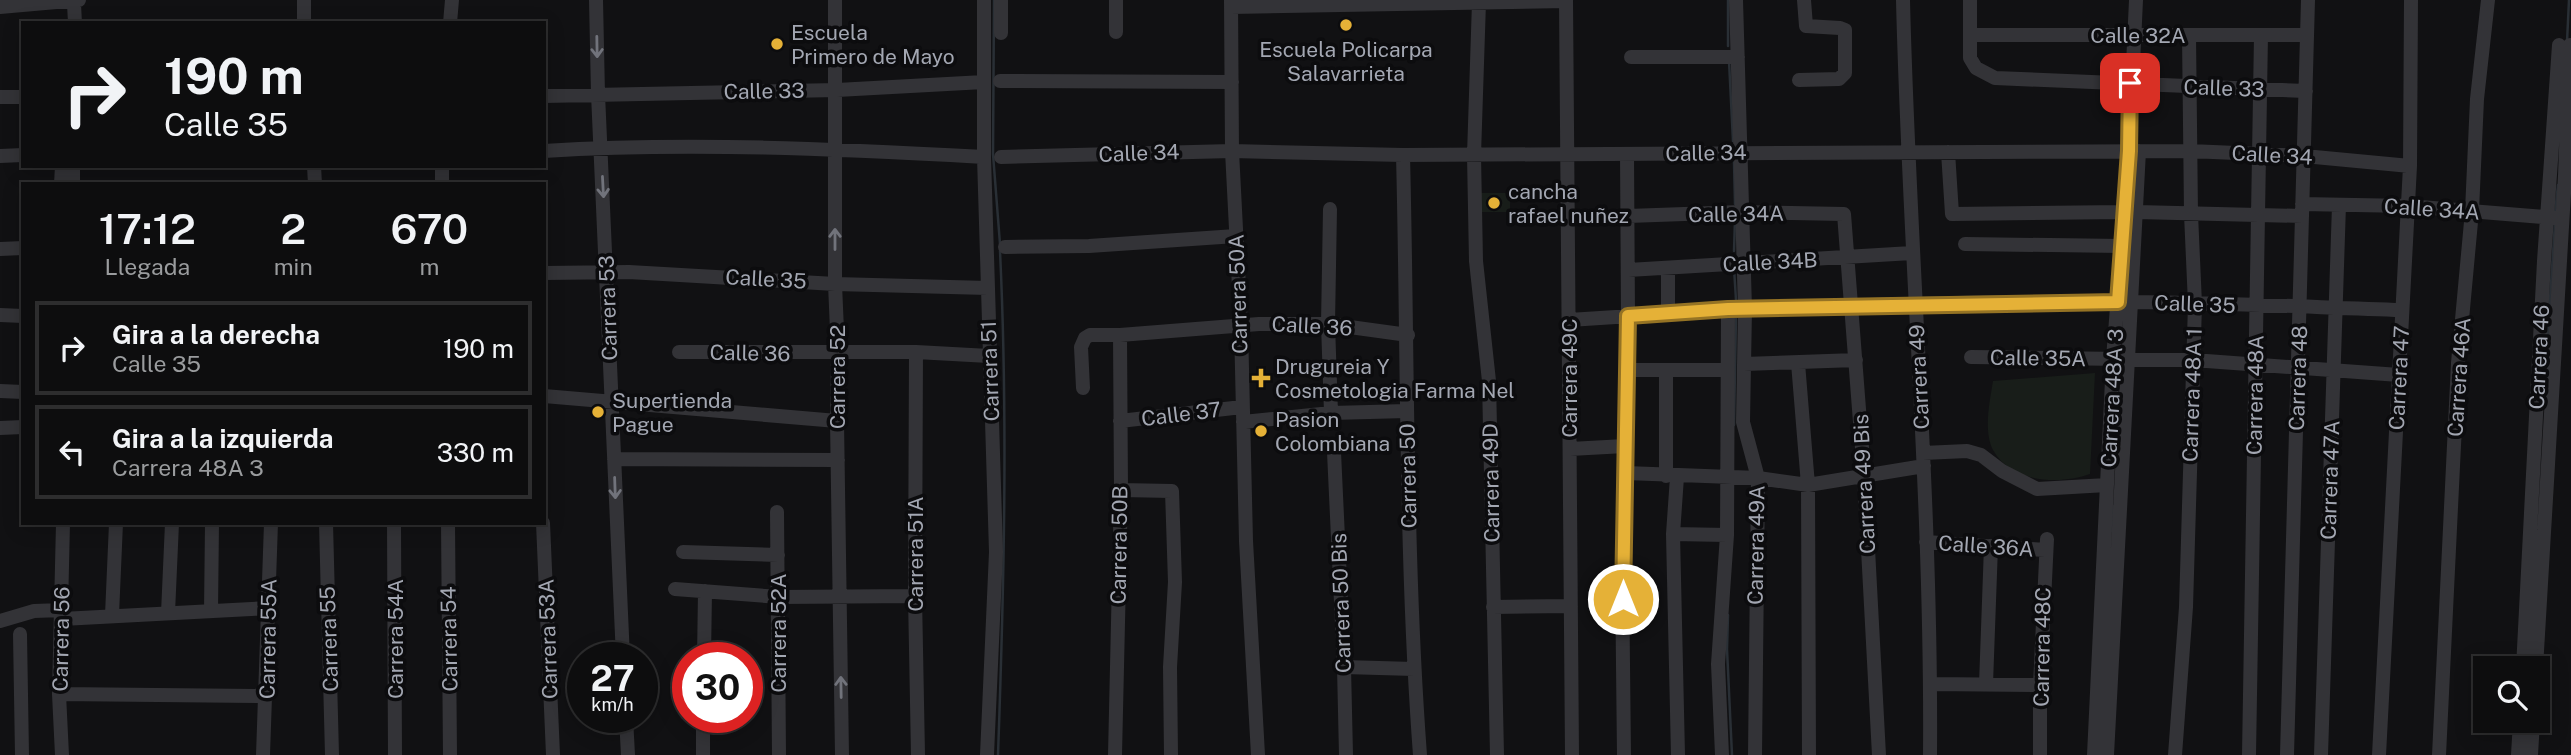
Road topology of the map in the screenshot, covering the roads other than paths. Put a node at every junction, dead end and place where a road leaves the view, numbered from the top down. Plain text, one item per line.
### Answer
1 (70, 0) edge
2 (79, 0) edge
3 (304, 0) edge
4 (452, 0) edge
5 (596, 0) edge
6 (835, 0) edge
7 (984, 0) edge
8 (1001, 0) edge
9 (1116, 0) edge
10 (1736, 0) edge
11 (1804, 0) edge
12 (1903, 0) edge
13 (1970, 0) edge
14 (2136, 0) edge
15 (2308, 0) edge
16 (2411, 0) edge
17 (2488, 0) edge
18 (1566, 1) edge
19 (1398, 2) edge
20 (1479, 2) junction
21 (1231, 3) edge
22 (0, 7) edge
23 (65, 21) edge
24 (75, 21) edge
25 (304, 21) edge
26 (450, 21) edge
27 (1116, 32) dead end
28 (1001, 33) dead end
29 (1970, 35) junction
30 (2133, 35) junction
31 (2189, 35) junction
32 (2261, 35) junction
33 (2307, 35) junction
34 (2565, 45) edge
35 (1632, 57) dead end
36 (1738, 57) junction
37 (2570, 68) edge
38 (1000, 80) dead end
39 (1799, 80) dead end
40 (984, 82) junction
41 (1232, 82) junction
42 (2130, 83) junction
43 (2190, 87) junction
44 (2260, 89) junction
45 (836, 90) junction
46 (2306, 91) junction
47 (598, 94) junction
48 (546, 96) edge
49 (0, 97) edge
50 (21, 97) edge
51 (601, 148) junction
52 (835, 148) junction
53 (546, 151) edge
54 (1232, 151) junction
55 (2134, 151) junction
56 (2190, 151) junction
57 (1741, 152) junction
58 (1948, 152) junction
59 (1906, 153) junction
60 (1567, 154) junction
61 (1628, 154) junction
62 (2259, 154) junction
63 (21, 155) edge
64 (1403, 155) junction
65 (1474, 155) junction
66 (0, 156) edge
67 (2304, 156) junction
68 (984, 157) junction
69 (1001, 157) dead end
70 (2410, 166) junction
71 (2568, 176) edge
72 (2339, 205) junction
73 (2408, 206) junction
74 (1330, 209) dead end
75 (2302, 210) junction
76 (2472, 211) junction
77 (1741, 212) junction
78 (2130, 212) junction
79 (1844, 214) joint
80 (2191, 214) junction
81 (2258, 215) junction
82 (1628, 216) junction
83 (2554, 217) junction
84 (1236, 236) junction
85 (1965, 244) dead end
86 (2122, 246) junction
87 (1005, 247) dead end
88 (21, 248) edge
89 (0, 249) edge
90 (1912, 253) junction
91 (1848, 258) junction
92 (2565, 261) edge
93 (1743, 262) junction
94 (1668, 269) junction
95 (1628, 270) junction
96 (607, 272) junction
97 (546, 273) edge
98 (835, 284) junction
99 (988, 288) junction
100 (2126, 302) junction
101 (1915, 304) junction
102 (2195, 304) junction
103 (2256, 306) junction
104 (1852, 307) junction
105 (2300, 307) junction
106 (2336, 308) junction
107 (1728, 309) junction
108 (1745, 309) junction
109 (2402, 310) junction
110 (1668, 313) junction
111 (0, 315) edge
112 (21, 316) edge
113 (1628, 316) junction
114 (1569, 320) junction
115 (1328, 324) junction
116 (1241, 326) junction
117 (1120, 335) junction
118 (1408, 335) junction
119 (679, 352) dead end
120 (916, 352) junction
121 (838, 354) junction
122 (989, 356) junction
123 (1971, 357) dead end
124 (2122, 359) junction
125 (1856, 360) junction
126 (2193, 360) junction
127 (1798, 363) junction
128 (2255, 363) junction
129 (1744, 364) junction
130 (2298, 366) junction
131 (2334, 369) junction
132 (1627, 370) junction
133 (1727, 370) junction
134 (1666, 371) junction
135 (2399, 375) junction
136 (1083, 388) dead end
137 (0, 391) edge
138 (21, 392) edge
139 (546, 396) edge
140 (612, 401) junction
141 (1242, 407) junction
142 (1407, 411) junction
143 (1331, 413) junction
144 (836, 421) junction
145 (1120, 421) junction
146 (1242, 422) junction
147 (21, 427) edge
148 (0, 428) edge
149 (1626, 446) junction
150 (1570, 449) junction
151 (1334, 452) dead end
152 (614, 459) junction
153 (838, 460) junction
154 (1924, 460) junction
155 (1626, 473) junction
156 (1864, 474) junction
157 (1671, 476) junction
158 (1727, 476) junction
159 (1758, 478) junction
160 (1808, 485) junction
161 (2107, 485) junction
162 (1121, 490) junction
163 (777, 512) dead end
164 (63, 525) edge
165 (116, 525) edge
166 (172, 525) edge
167 (212, 525) edge
168 (271, 525) edge
169 (326, 525) edge
170 (394, 525) edge
171 (448, 525) edge
172 (543, 525) edge
173 (1673, 534) junction
174 (1727, 535) junction
175 (1926, 542) junction
176 (2046, 545) joint
177 (1991, 546) junction
178 (683, 552) dead end
179 (778, 555) junction
180 (675, 589) dead end
181 (705, 591) junction
182 (840, 595) junction
183 (915, 596) junction
184 (779, 597) junction
185 (1571, 606) junction
186 (1493, 607) junction
187 (269, 608) junction
188 (211, 611) junction
189 (167, 613) junction
190 (62, 615) junction
191 (112, 615) junction
192 (0, 621) edge
193 (20, 634) dead end
194 (622, 642) edge
195 (704, 642) edge
196 (2524, 656) edge
197 (2537, 656) edge
198 (1344, 667) junction
199 (1414, 670) junction
200 (1931, 684) junction
201 (1986, 684) junction
202 (2040, 685) junction
203 (59, 694) junction
204 (267, 696) junction
205 (627, 733) edge
206 (703, 733) edge
207 (2519, 733) edge
208 (2532, 733) edge
209 (988, 748) edge
210 (22, 755) edge
211 (62, 755) edge
212 (264, 755) edge
213 (332, 755) edge
214 (395, 755) edge
215 (450, 755) edge
216 (553, 755) edge
217 (628, 755) edge
218 (703, 755) edge
219 (779, 755) edge
220 (842, 755) edge
221 (918, 755) edge
222 (1115, 755) edge
223 (1171, 755) edge
224 (1258, 755) edge
225 (1346, 755) edge
226 (1420, 755) edge
227 (1497, 755) edge
228 (1572, 755) edge
229 (1624, 755) edge
230 (1678, 755) edge
231 (1722, 755) edge
232 (1755, 755) edge
233 (1809, 755) edge
234 (1879, 755) edge
235 (1930, 755) edge
236 (2040, 755) edge
237 (2094, 755) edge
238 (2108, 755) edge
239 (2175, 755) edge
240 (2249, 755) edge
241 (2287, 755) edge
242 (2321, 755) edge
243 (2379, 755) edge
244 (2439, 755) edge
245 (2518, 755) edge
246 (2531, 755) edge

1 - 2 street
1 - 22 street
1 - 23 street
1 - 24 street
3 - 25 street
4 - 26 street
5 -> 47 street, Carrera 53
6 - 45 street, Carrera 52
7 - 40 street, Carrera 51
8 - 28 street
9 - 27 street
10 - 36 street, Carrera 49A
11 - 39 street
12 - 59 street, Carrera 49
13 - 29 street
14 - 30 street
15 - 33 street, Carrera 48
16 - 70 street, Carrera 47
17 - 76 street, Carrera 46A
18 - 20 street
18 - 60 street, Carrera 49C
19 - 20 street
19 - 21 street
20 - 65 street, Carrera 49D
21 - 41 street, Carrera 50A
29 - 30 street, Calle 32A
29 - 42 street, Calle 33
30 - 31 street, Calle 32A
30 - 42 street
31 - 32 street, Calle 32A
31 - 43 street, Carrera 48A 1
32 - 33 street, Calle 32A
32 - 44 street, Carrera 48A
33 - 46 street, Carrera 48
34 - 37 street
34 - 83 street, Carrera 46
35 - 36 street
36 - 57 street, Carrera 49A
37 - 71 street
38 - 41 street
40 - 45 street, Calle 33
40 - 68 street, Carrera 51
41 - 54 street, Carrera 50A
42 - 43 street, Calle 33
42 - 55 street
43 - 44 street, Calle 33
43 - 56 street, Carrera 48A 1
44 - 46 street, Calle 33
44 - 62 street, Carrera 48A
45 - 47 street, Calle 33
45 - 52 street, Carrera 52
46 - 67 street, Carrera 48
47 - 48 street, Calle 33
47 - 51 street, Carrera 53
49 - 50 street
51 - 52 street
51 - 53 street
51 -> 96 street, Carrera 53
52 - 68 street
98 -> 52 street, Carrera 52
54 - 64 street, Calle 34
54 - 69 street, Calle 34
54 - 84 street, Carrera 50A
55 - 56 street, Calle 34
55 - 58 street, Calle 34
55 - 78 street
56 - 62 street, Calle 34
56 - 80 street, Carrera 48A 1
57 - 59 street, Calle 34
57 - 61 street, Calle 34
57 - 77 street, Carrera 49A
58 - 59 street, Calle 34
58 - 78 street, Calle 34A
59 - 90 street, Carrera 49
60 - 61 street, Calle 34
60 - 65 street, Calle 34
60 - 114 street, Carrera 49C
61 - 82 street
62 - 67 street, Calle 34
62 - 81 street, Carrera 48A
63 - 66 street
64 - 65 street, Calle 34
64 - 118 street, Carrera 50
65 - 186 street, Carrera 49D
67 - 70 street, Calle 34
67 - 75 street, Carrera 48
68 - 99 street, Carrera 51
70 - 73 street, Carrera 47
71 - 83 street
72 - 73 street, Calle 34A
72 - 75 street, Calle 34A
72 - 106 street, Carrera 47A
73 - 76 street, Calle 34A
73 - 109 street, Carrera 47
74 - 115 street
75 - 81 street, Calle 34A
75 - 105 street, Carrera 48
76 - 83 street, Calle 34A
76 - 244 street, Carrera 46A
77 - 79 street, Calle 34A
77 - 82 street, Calle 34A
77 - 93 street, Carrera 49A
78 - 80 street, Calle 34A
78 - 86 street, Carrera 48A 3
78 - 100 street
79 - 91 street, Carrera 49 Bis
80 - 81 street, Calle 34A
80 - 102 street, Carrera 48A 1
81 - 103 street, Carrera 48A
82 - 95 street
83 - 92 street
83 - 196 street, Carrera 46
84 - 87 street
84 - 116 street, Carrera 50A
85 - 86 street
86 - 100 street, Carrera 48A 3
88 - 89 street
90 - 91 street, Calle 34B
90 - 101 street, Carrera 49
91 - 93 street, Calle 34B
91 - 104 street, Carrera 49 Bis
92 - 197 street
93 - 94 street, Calle 34B
93 - 108 street, Carrera 49A
94 - 95 street, Calle 34B
94 - 110 street
95 - 113 street
96 - 97 street, Calle 35
96 - 98 street, Calle 35
96 - 140 street, Carrera 53
98 - 99 street, Calle 35
98 - 121 street, Carrera 52
99 - 122 street, Carrera 51
100 - 101 street, Calle 35
100 - 102 street, Calle 35
100 - 124 street
101 - 104 street, Calle 35
101 - 154 street, Carrera 49
102 - 103 street, Calle 35
102 - 126 street, Carrera 48A 1
103 - 105 street, Calle 35
103 - 128 street, Carrera 48A
104 - 108 street, Calle 35
104 - 125 street, Carrera 49 Bis
105 - 106 street, Calle 35
105 - 130 street, Carrera 48
106 - 109 street, Calle 35
106 - 131 street, Carrera 47A
107 - 108 street, Calle 35
107 - 110 street, Calle 35
107 - 133 street
108 - 129 street, Carrera 49A
109 - 135 street, Carrera 47
110 - 113 street, Calle 35
111 - 112 street
113 - 114 street, Calle 35
113 - 132 street
114 - 150 street, Carrera 49C
115 - 116 street, Calle 36
115 - 118 street, Calle 36
115 - 143 street
116 - 117 street, Calle 36
116 - 141 street, Carrera 50A
117 - 136 street, Calle 36
117 - 145 street, Carrera 50B
118 - 142 street, Carrera 50
119 - 121 street, Calle 36
120 - 121 street, Calle 36
120 - 122 street, Calle 36
120 - 183 street, Carrera 51A
121 - 144 street, Carrera 52
122 - 209 street, Carrera 51
123 - 124 street, Calle 35A
124 - 126 street, Calle 35A
124 - 161 street, Carrera 48A 3
124 - 238 street
125 - 127 street
125 - 156 street, Carrera 49 Bis
126 - 128 street, Calle 35A
126 - 239 street, Carrera 48A 1
127 - 129 street
127 - 160 street
128 - 130 street, Calle 35A
128 - 240 street, Carrera 48A
129 - 159 street, Carrera 49A
130 - 131 street, Calle 35A
130 - 241 street, Carrera 48
131 - 135 street, Calle 35A
131 - 242 street, Carrera 47A
132 - 134 street
132 - 149 street
133 - 134 street
133 - 158 street
134 - 157 street
135 - 243 street, Carrera 47
137 - 138 street
139 - 140 street
140 - 144 street
140 - 152 street, Carrera 53
141 - 145 street, Calle 37
141 - 146 street, Carrera 50A
142 - 143 street
142 - 199 street, Carrera 50
143 - 146 street
144 - 153 street, Carrera 52
145 - 162 street, Carrera 50B
146 - 224 street, Carrera 50A
147 - 148 street
149 - 150 street
149 - 155 street
150 - 185 street, Carrera 49C
151 - 198 street, Carrera 50 Bis
152 - 153 street
152 -> 194 street, Carrera 53
153 - 182 street, Carrera 52
154 - 156 street
154 - 161 street
154 - 175 street, Carrera 49
155 - 157 street
155 - 229 street
156 - 160 street
156 - 234 street, Carrera 49 Bis
157 - 158 street
157 - 173 street
158 - 159 street
158 - 174 street
159 - 160 street
159 - 232 street, Carrera 49A
160 - 233 street
161 - 237 street, Carrera 48A 3
162 - 222 street, Carrera 50B
162 - 223 street
163 - 179 street, Carrera 52A
164 - 190 street, Carrera 56
165 - 191 street
166 - 189 street
167 - 188 street
168 - 187 street, Carrera 55A
169 - 213 street, Carrera 55
170 - 214 street, Carrera 54A
171 - 215 street, Carrera 54
172 - 216 street, Carrera 53A
173 - 174 street
173 - 230 street
174 - 231 street
175 - 177 street, Calle 36A
175 - 200 street, Carrera 49
176 - 177 street, Calle 36A
176 - 202 street, Carrera 48C
177 - 201 street
178 - 179 street
179 - 184 street, Carrera 52A
180 - 181 street
181 - 184 street
181 - 195 street
182 - 183 street
182 - 184 street
220 -> 182 street, Carrera 52
183 - 221 street, Carrera 51A
184 - 219 street, Carrera 52A
185 - 186 street
185 - 228 street, Carrera 49C
186 - 227 street, Carrera 49D
187 - 188 street
187 - 204 street, Carrera 55A
188 - 189 street
189 - 191 street
190 - 191 street
190 - 192 street
190 - 203 street, Carrera 56
193 - 210 street
198 - 199 street
198 - 225 street, Carrera 50 Bis
199 - 226 street, Carrera 50
200 - 201 street
200 - 235 street, Carrera 49
201 - 202 street
202 - 236 street, Carrera 48C
203 - 204 street
203 - 211 street, Carrera 56
204 - 212 street, Carrera 55A
205 - 217 street
206 - 218 street
207 - 245 street
208 - 246 street

